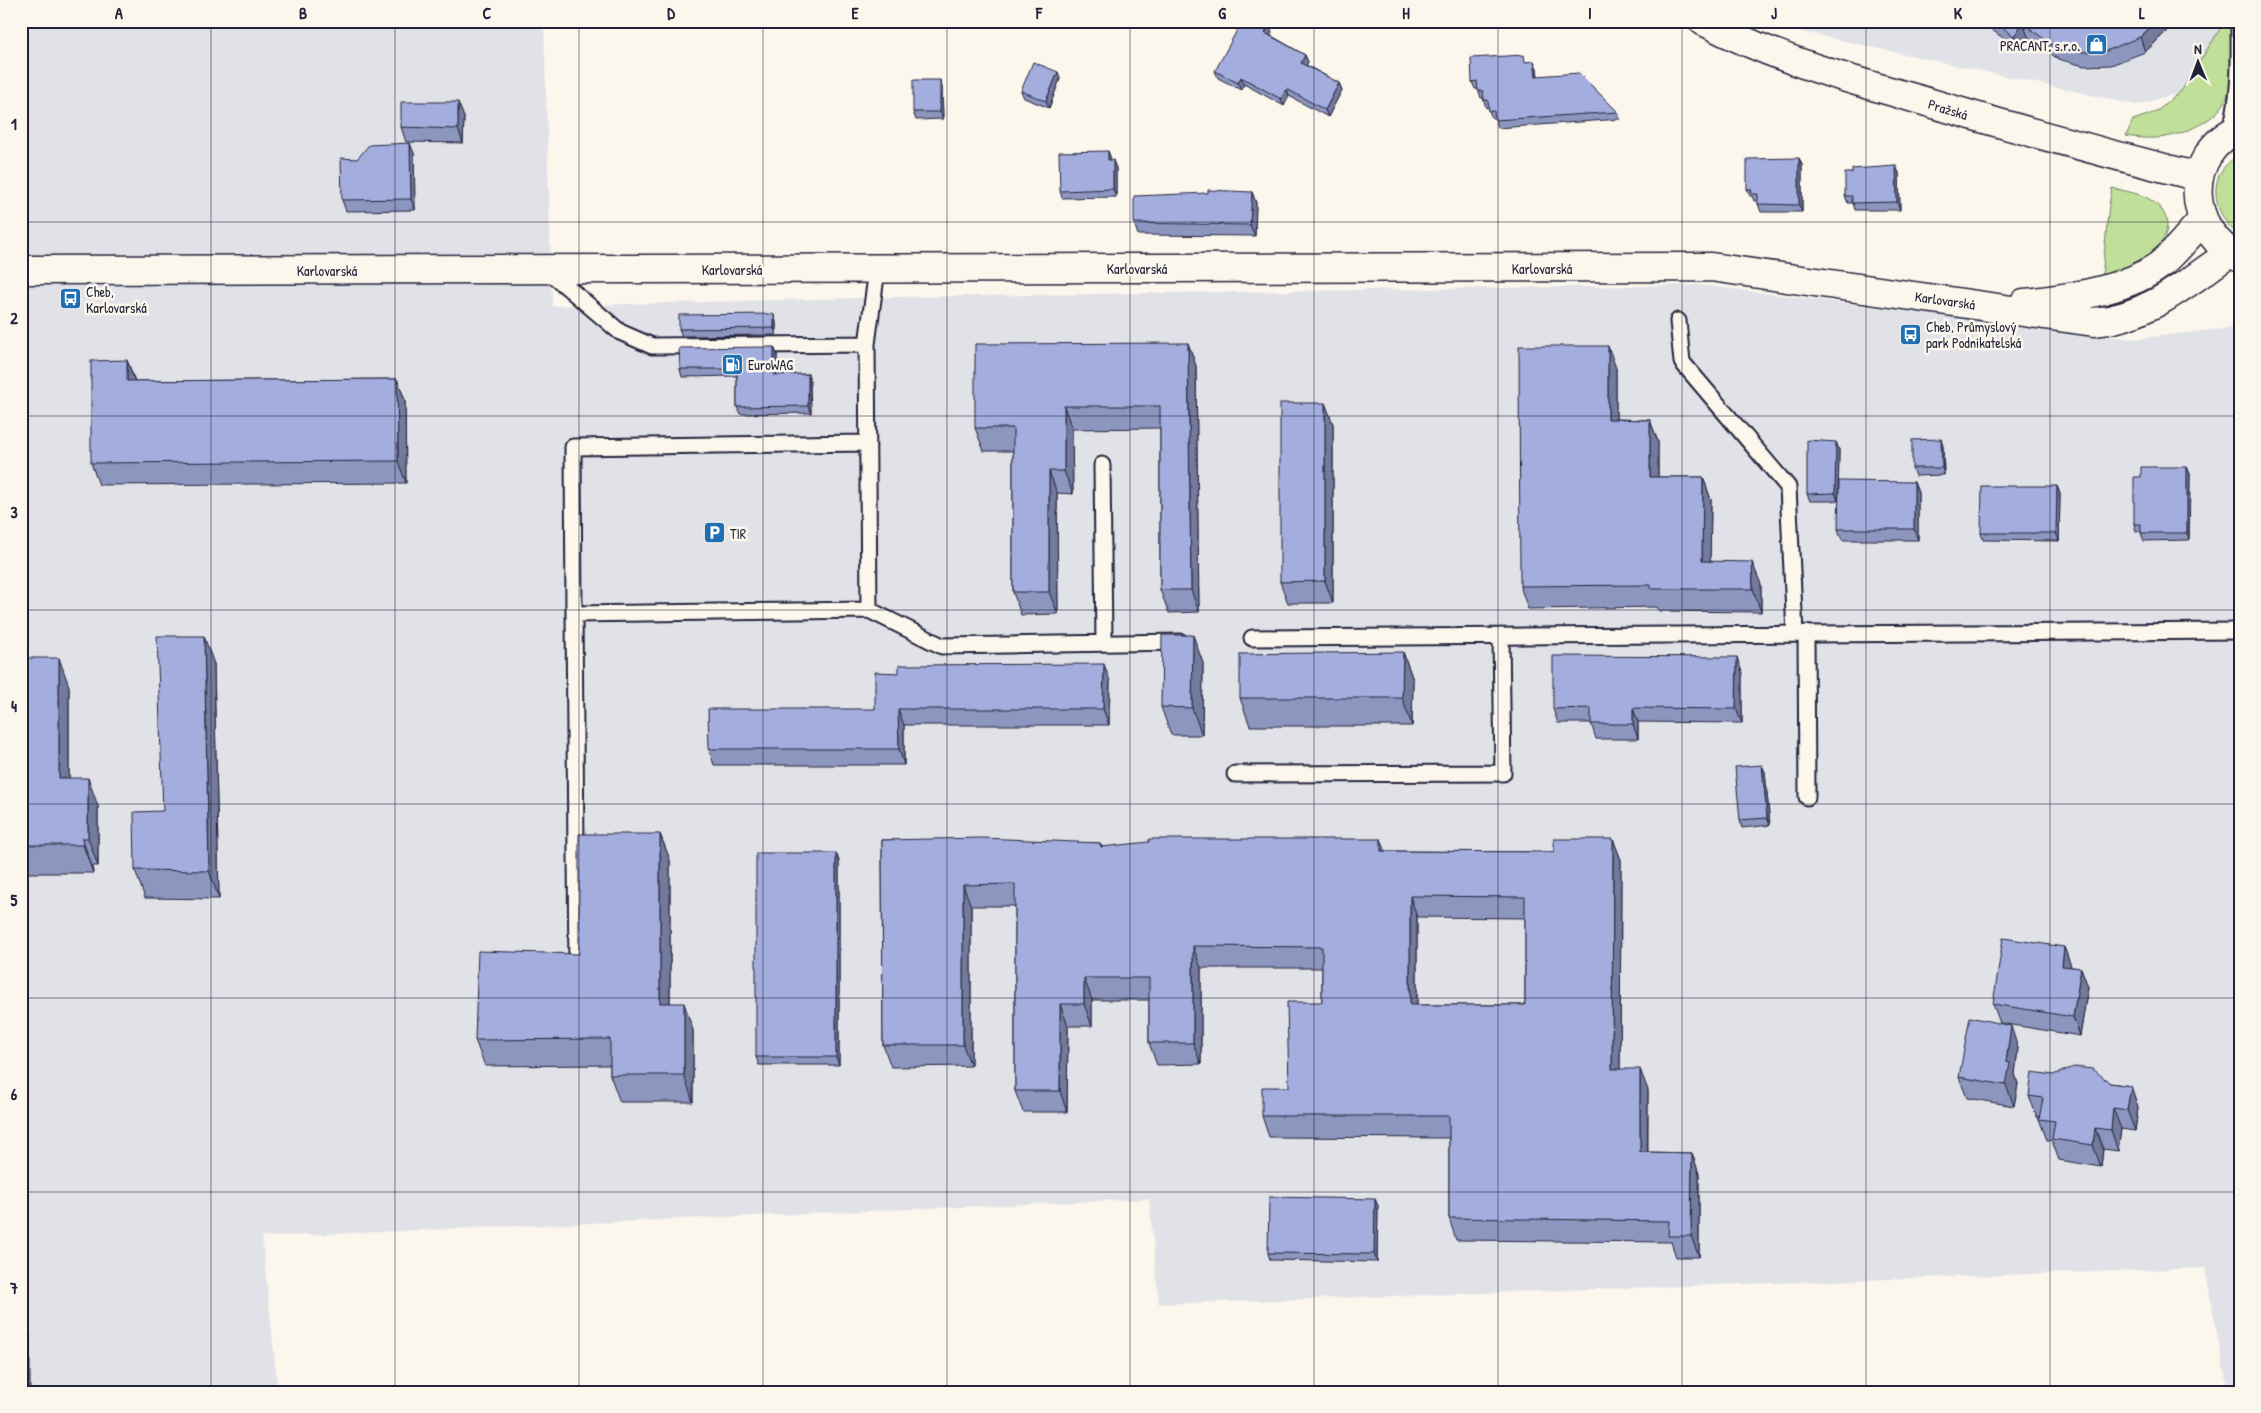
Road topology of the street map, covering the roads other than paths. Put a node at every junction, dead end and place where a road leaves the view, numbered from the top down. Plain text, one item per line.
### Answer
1 (1703, 21) edge
2 (2239, 21) edge
3 (2235, 130) edge
4 (2199, 177) junction
5 (2203, 220) junction
6 (2235, 256) edge
7 (546, 269) junction
8 (877, 269) junction
9 (21, 270) edge
10 (1981, 304) junction
11 (1678, 321) dead end
12 (867, 344) junction
13 (867, 444) junction
14 (1102, 465) dead end
15 (869, 610) junction
16 (574, 614) junction
17 (2240, 631) edge
18 (1801, 634) junction
19 (1501, 636) junction
20 (1252, 638) dead end
21 (1194, 642) edge
22 (1104, 643) junction
23 (1235, 774) dead end
24 (1806, 798) dead end
25 (577, 970) edge

1 - 4 street, Pražská
2 - 3 lane
3 - 4 street
4 - 5 street
5 - 6 street
5 - 10 street
6 - 10 street, Karlovarská
7 - 8 street, Karlovarská
7 - 9 street, Karlovarská
7 - 12 lane
8 - 10 street, Karlovarská
8 - 12 lane
11 - 18 lane
12 - 13 lane
13 - 15 lane
13 - 16 lane
14 - 22 lane
15 - 16 lane
15 - 22 lane
16 - 25 lane
17 - 18 lane
18 - 19 lane
18 - 24 lane
19 - 20 lane
19 - 23 lane
21 - 22 lane

